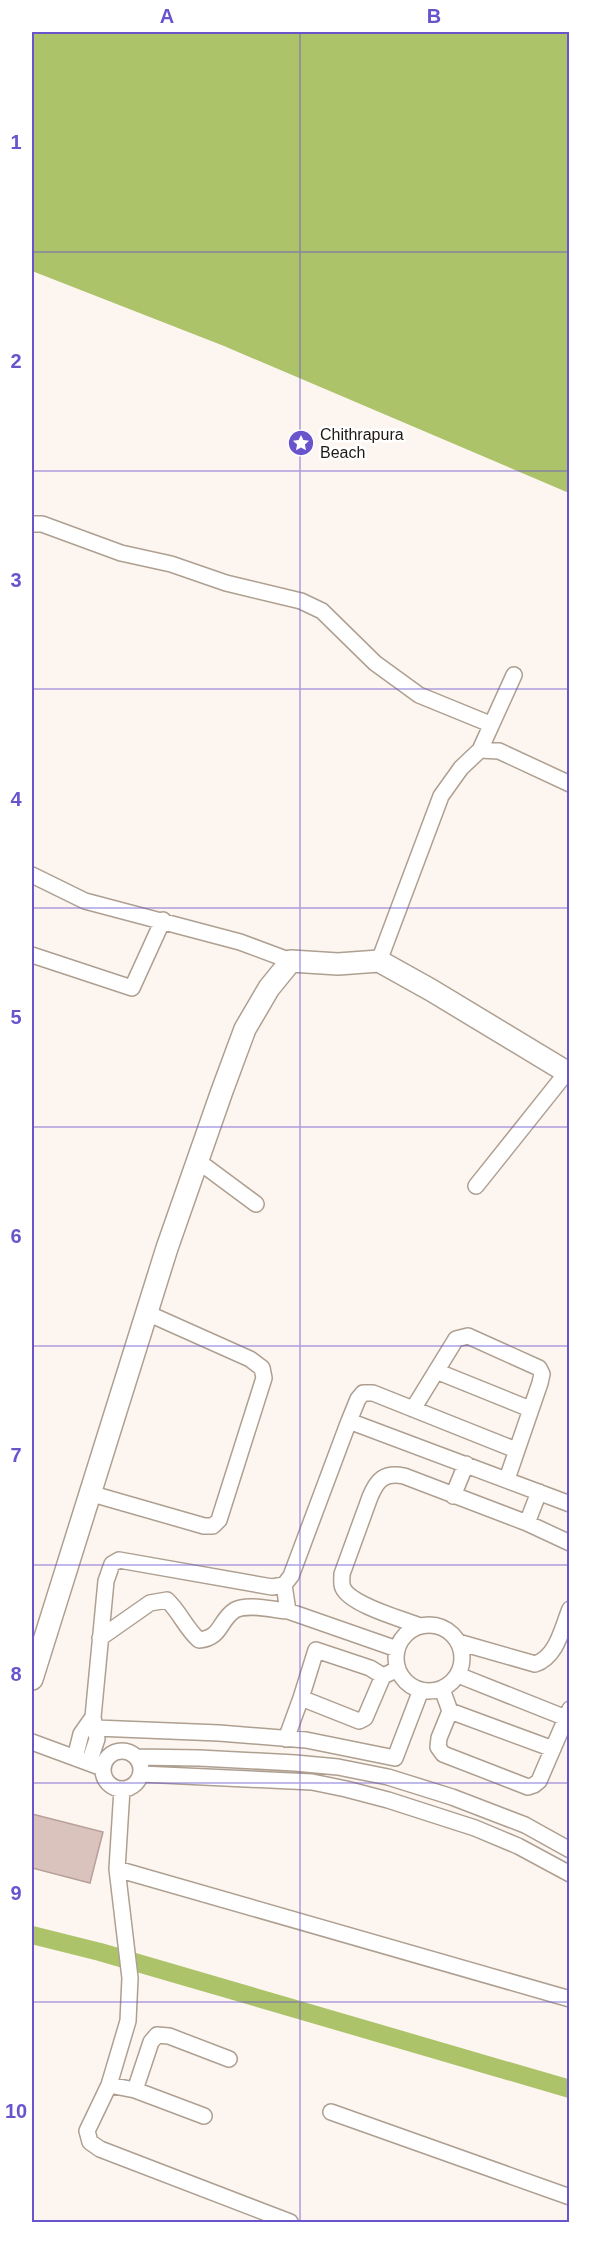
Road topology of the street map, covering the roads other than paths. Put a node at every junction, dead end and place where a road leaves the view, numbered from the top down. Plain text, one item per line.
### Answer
1 (32, 524) edge
2 (514, 675) dead end
3 (490, 724) junction
4 (480, 750) junction
5 (570, 784) edge
6 (32, 875) edge
7 (163, 920) junction
8 (32, 955) edge
9 (291, 960) junction
10 (378, 961) junction
11 (568, 1073) edge
12 (198, 1161) junction
13 (476, 1186) dead end
14 (255, 1204) dead end
15 (147, 1313) junction
16 (436, 1371) junction
17 (413, 1409) junction
18 (530, 1409) junction
19 (350, 1421) junction
20 (516, 1450) junction
21 (466, 1464) junction
22 (507, 1479) junction
23 (539, 1492) junction
24 (89, 1493) junction
25 (453, 1496) junction
26 (570, 1504) edge
27 (527, 1523) junction
28 (570, 1542) edge
29 (284, 1585) junction
30 (570, 1609) edge
31 (288, 1611) junction
32 (325, 1624) junction
33 (420, 1626) junction
34 (100, 1638) junction
35 (458, 1642) junction
36 (397, 1648) junction
37 (316, 1650) junction
38 (398, 1670) junction
39 (458, 1675) junction
40 (383, 1676) junction
41 (32, 1679) edge
42 (442, 1689) junction
43 (421, 1690) junction
44 (301, 1698) junction
45 (450, 1711) junction
46 (568, 1714) edge
47 (94, 1723) junction
48 (286, 1739) junction
49 (32, 1742) edge
50 (553, 1749) junction
51 (136, 1757) junction
52 (395, 1758) junction
53 (89, 1763) junction
54 (141, 1774) junction
55 (388, 1777) junction
56 (122, 1789) junction
57 (381, 1798) junction
58 (570, 1850) edge
59 (117, 1869) junction
60 (570, 1874) edge
61 (570, 1999) edge
62 (229, 2059) dead end
63 (109, 2085) junction
64 (135, 2090) junction
65 (331, 2112) dead end
66 (204, 2116) dead end
67 (570, 2196) edge
68 (290, 2223) edge

1 - 3 street
2 - 3 street
3 - 4 street
4 - 5 street
4 - 10 street
6 - 7 street
7 - 8 street
7 - 9 street
9 - 10 street
9 - 12 street
10 - 11 street
11 - 13 street
12 - 14 street
12 - 15 street
15 - 24 street
15 - 24 street
16 - 17 street
16 - 18 street
16 - 18 street
17 - 19 street
17 - 20 street
18 - 20 street
19 - 21 street
19 - 29 street
20 - 22 street
21 - 22 street
21 - 25 street
22 - 23 street
23 - 26 street
23 - 27 street
24 - 41 street
25 - 27 street
25 - 33 street
27 - 28 street
29 - 31 street
29 - 34 street
30 - 35 street
31 - 32 street
31 - 34 street
32 - 36 street
32 - 37 street
33 - 35 street
33 - 36 street
34 - 47 street
35 - 39 street
36 - 38 street
37 - 40 street
37 - 44 street
38 - 40 street
38 - 43 street
39 - 42 street
39 - 46 street
40 - 44 street
42 - 43 street
42 - 45 street
43 - 52 street
44 - 48 street
45 - 50 street
45 - 50 street
46 - 50 street
47 - 48 street
47 - 53 street
48 - 52 street
49 - 53 street
51 - 53 street
51 - 54 street
51 - 55 street
52 - 55 street
53 - 56 street
54 - 56 street
54 - 57 street
55 - 57 street
55 - 58 street
56 - 59 street
57 - 60 street
59 - 61 street
59 - 63 street
62 - 64 street
63 - 64 street
63 - 68 street
64 - 66 street
65 - 67 street

